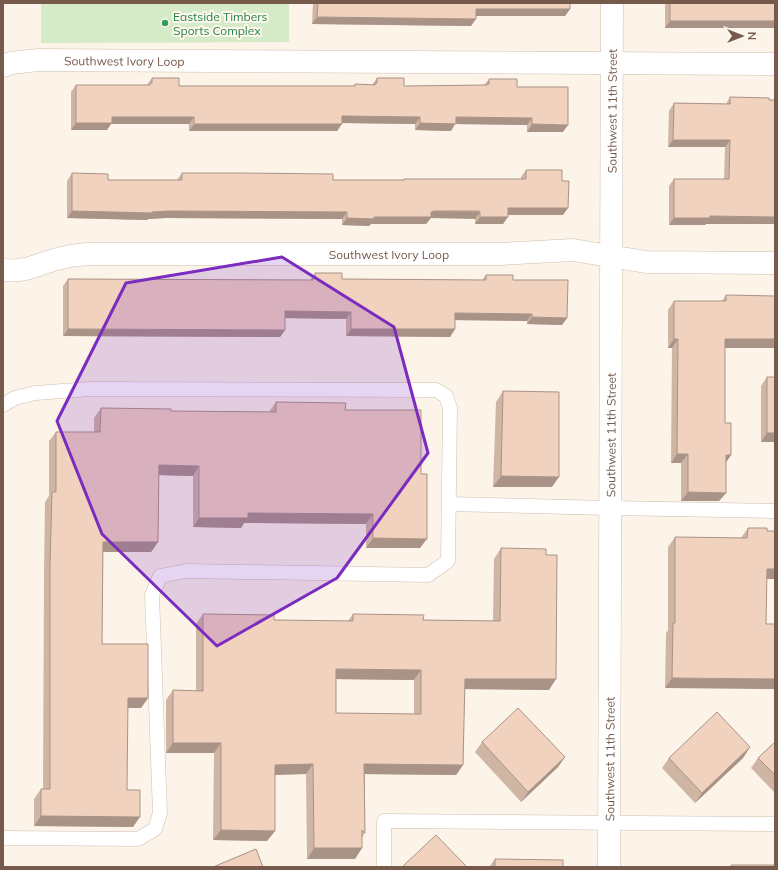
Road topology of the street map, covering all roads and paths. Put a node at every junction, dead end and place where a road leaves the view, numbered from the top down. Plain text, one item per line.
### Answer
1 (612, 3) edge
2 (612, 63) junction
3 (775, 64) edge
4 (3, 66) edge
5 (611, 256) junction
6 (775, 263) edge
7 (3, 270) edge
8 (3, 405) edge
9 (449, 504) junction
10 (610, 508) junction
11 (775, 511) edge
12 (609, 822) junction
13 (775, 824) edge
14 (3, 838) edge
15 (384, 867) edge
16 (609, 867) edge

1 - 2 street, Southwest 11th Street
2 - 3 street, Southwest Ivory Loop
2 - 4 street, Southwest Ivory Loop
2 - 5 street, Southwest 11th Street
5 - 6 street, Southwest Ivory Loop
5 - 7 street, Southwest Ivory Loop
5 - 10 street, Southwest 11th Street
8 - 9 lane
9 - 10 lane
9 - 14 lane
10 - 11 lane
10 - 12 street, Southwest 11th Street
12 - 13 lane
12 - 15 lane
12 - 16 street, Southwest 11th Street

